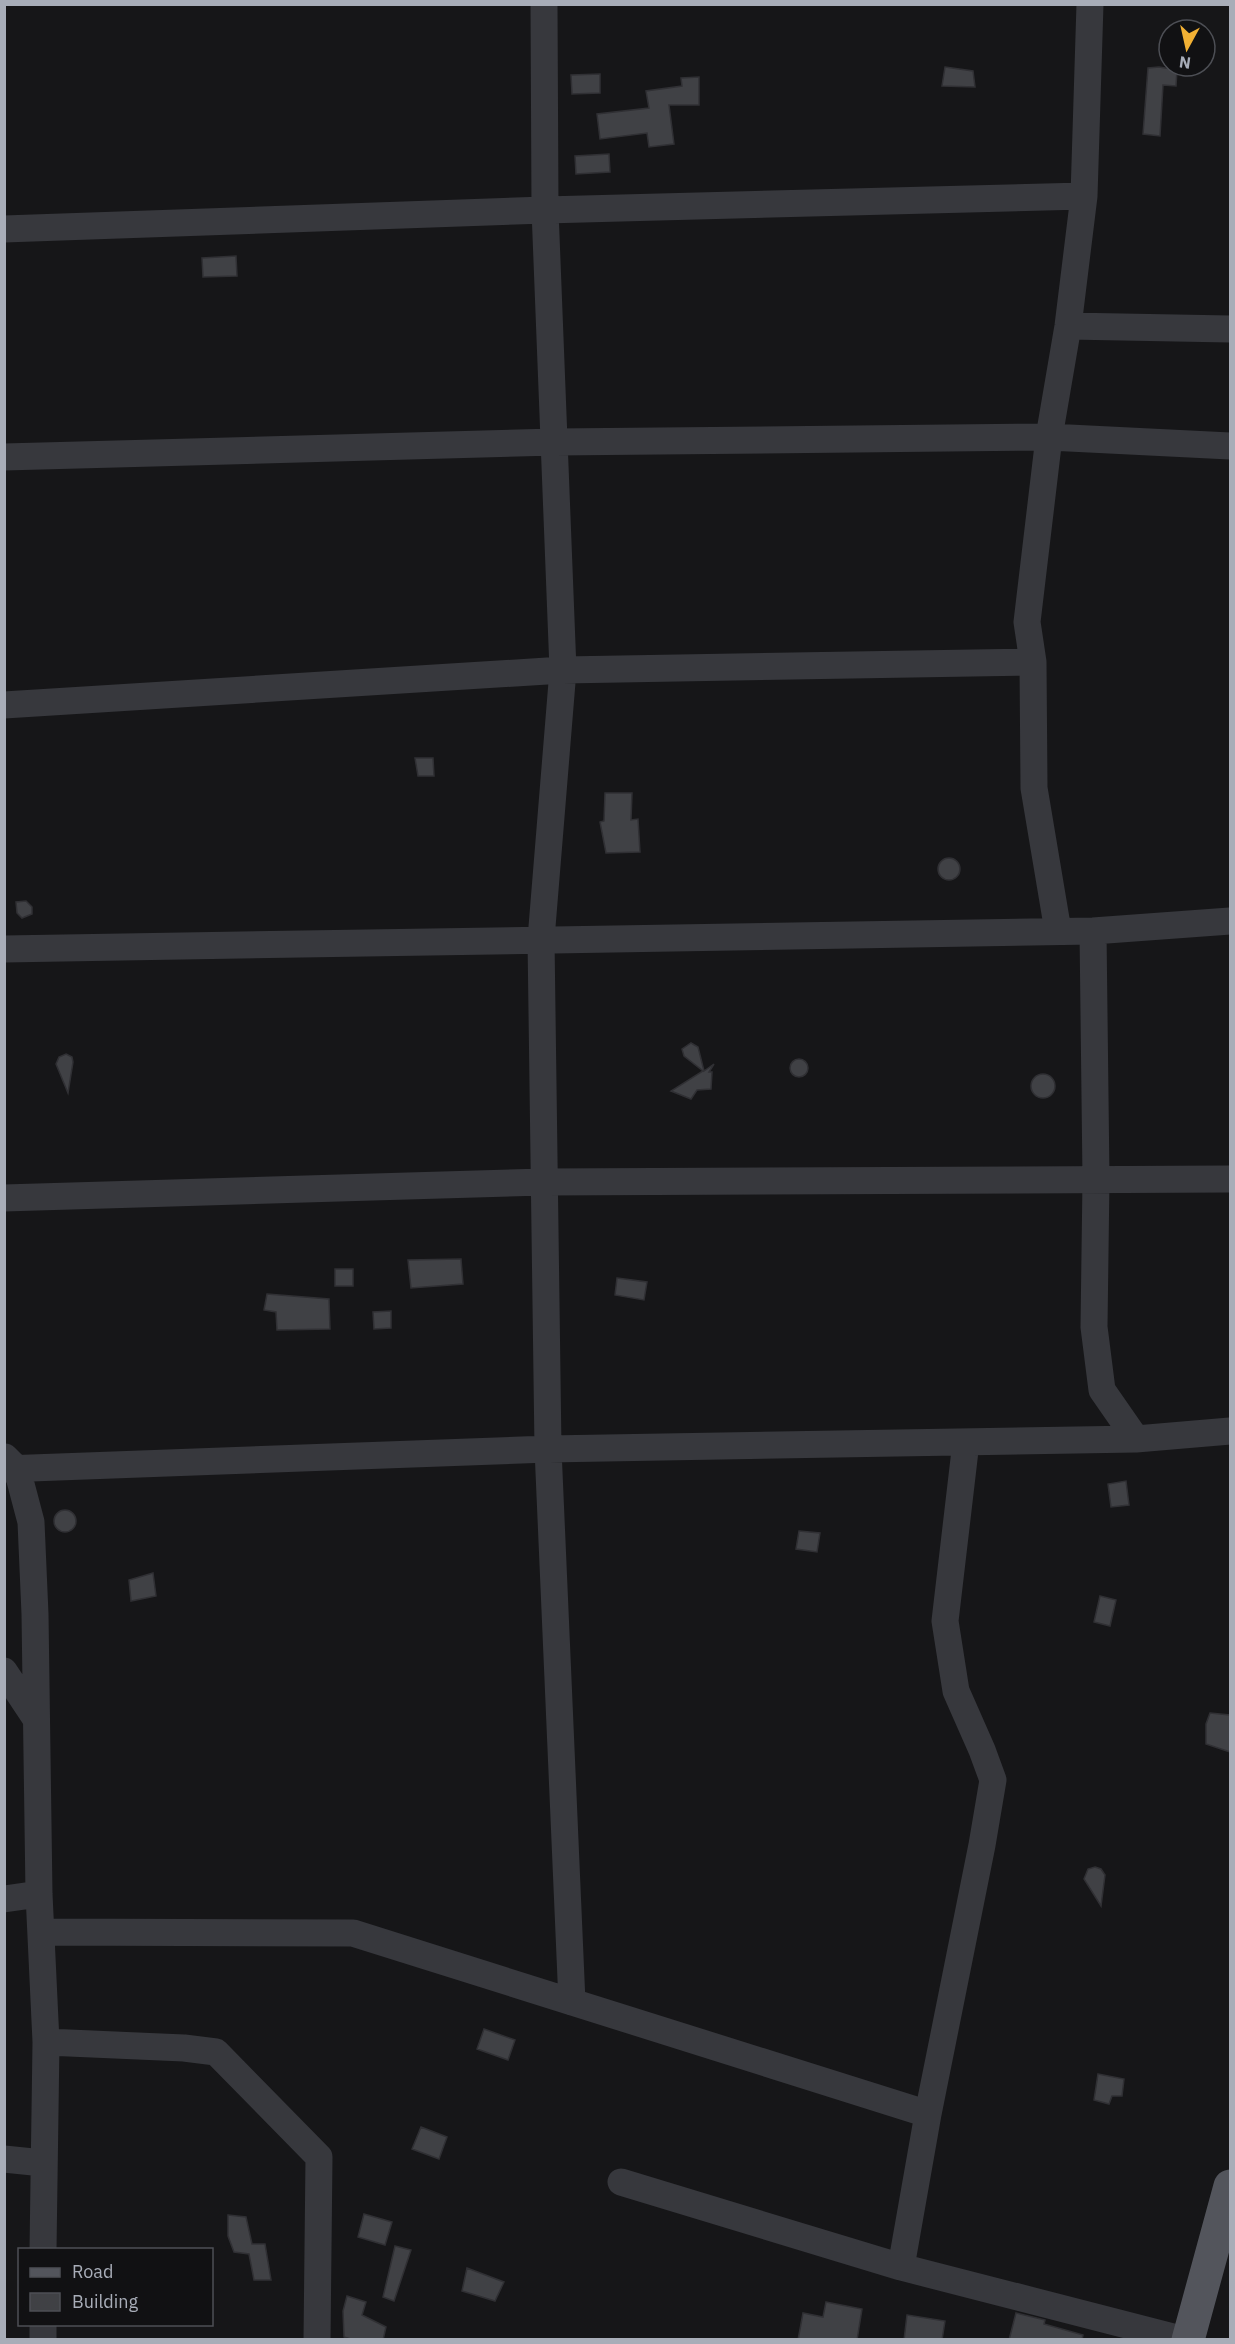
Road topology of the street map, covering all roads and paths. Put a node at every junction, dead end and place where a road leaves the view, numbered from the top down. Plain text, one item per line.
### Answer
1 (544, 4) edge
2 (1090, 4) edge
3 (1084, 196) junction
4 (545, 210) junction
5 (4, 229) edge
6 (1068, 326) junction
7 (1230, 329) edge
8 (1049, 437) junction
9 (555, 442) junction
10 (1230, 446) edge
11 (4, 457) edge
12 (1033, 662) junction
13 (563, 670) junction
14 (4, 705) edge
15 (1230, 921) edge
16 (1058, 931) junction
17 (1093, 931) junction
18 (541, 939) junction
19 (4, 949) edge
20 (1096, 1179) junction
21 (1230, 1179) edge
22 (544, 1182) junction
23 (4, 1198) edge
24 (1230, 1431) edge
25 (1136, 1439) junction
26 (966, 1442) junction
27 (548, 1449) junction
28 (9, 1465) edge
29 (4, 1671) edge
30 (37, 1720) junction
31 (39, 1894) junction
32 (4, 1899) edge
33 (42, 1932) junction
34 (572, 2002) junction
35 (46, 2042) junction
36 (928, 2114) junction
37 (4, 2159) edge
38 (43, 2163) junction
39 (621, 2182) dead end
40 (1230, 2190) edge
41 (43, 2248) edge
42 (901, 2267) junction
43 (317, 2340) edge
44 (1187, 2340) edge

1 - 4 street
2 - 3 street
3 - 4 street
3 - 6 street
4 - 5 street
4 - 9 street
6 - 7 street
6 - 8 street
8 - 9 street
8 - 10 street
8 - 12 street
9 - 11 street
9 - 13 street
12 - 13 street
12 - 16 street
13 - 14 street
13 - 18 street
15 - 17 street
16 - 17 street
16 - 18 street
17 - 20 street
18 - 19 street
18 - 22 street
20 - 21 street
20 - 22 street
20 - 25 street
22 - 23 street
22 - 27 street
24 - 25 street
25 - 26 street
26 - 27 street
26 - 36 street
27 - 28 street
27 - 34 street
28 - 30 street
29 - 30 street
30 - 31 street
31 - 32 street
31 - 33 street
33 - 34 street
33 - 35 street
34 - 36 street
35 - 38 street
35 - 43 street
36 - 42 street
37 - 38 street
38 - 41 street
39 - 42 street
40 - 44 main road
42 - 44 street

